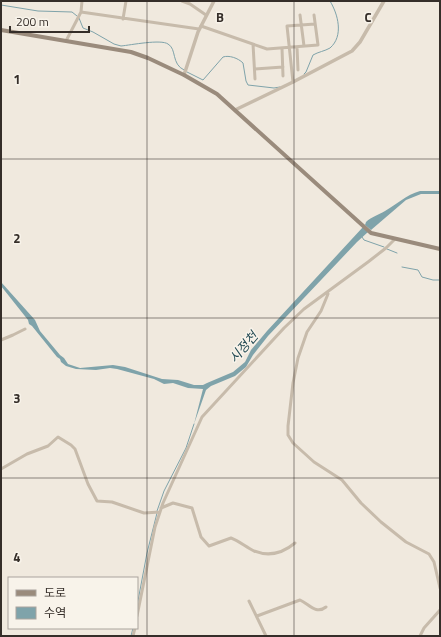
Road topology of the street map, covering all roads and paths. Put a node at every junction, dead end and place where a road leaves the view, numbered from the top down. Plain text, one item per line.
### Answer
1 (82, 1) edge
2 (126, 1) edge
3 (182, 1) edge
4 (214, 1) edge
5 (384, 1) edge
6 (81, 12) junction
7 (206, 15) junction
8 (300, 15) dead end
9 (314, 15) dead end
10 (123, 19) junction
11 (315, 24) junction
12 (301, 25) junction
13 (200, 27) junction
14 (1, 30) edge
15 (66, 41) junction
16 (253, 44) junction
17 (304, 46) junction
18 (297, 47) junction
19 (282, 48) junction
20 (289, 48) junction
21 (283, 67) junction
22 (255, 69) junction
23 (298, 70) dead end
24 (184, 75) junction
25 (283, 76) dead end
26 (255, 79) dead end
27 (293, 82) junction
28 (235, 110) junction
29 (395, 238) junction
30 (440, 249) edge
31 (329, 292) junction
32 (24, 329) dead end
33 (1, 340) edge
34 (1, 469) edge
35 (162, 508) junction
36 (160, 512) junction
37 (295, 543) dead end
38 (440, 588) edge
39 (249, 601) dead end
40 (326, 607) dead end
41 (440, 610) edge
42 (138, 611) edge
43 (256, 616) junction
44 (266, 636) edge
45 (420, 636) edge

1 - 6 street
2 - 10 street
3 - 7 street
4 - 7 street
5 - 27 street
6 - 10 street
6 - 15 street
7 - 13 street
8 - 12 street
9 - 11 street
10 - 13 street
11 - 12 street
11 - 17 street
12 - 17 street
12 - 20 street
13 - 16 street
13 - 24 street
14 - 15 main road
15 - 24 main road
16 - 19 street
16 - 22 street
17 - 18 street
18 - 20 street
18 - 23 street
19 - 20 street
19 - 21 street
20 - 27 street
21 - 22 street
21 - 25 street
22 - 26 street
24 - 28 main road
27 - 28 street
28 - 29 main road
29 - 30 main road
29 - 31 street
31 - 35 street
31 - 38 street
32 - 33 street
34 - 36 street
35 - 36 street
35 - 37 street
36 - 42 street
39 - 43 street
40 - 43 street
41 - 45 street
43 - 44 street

